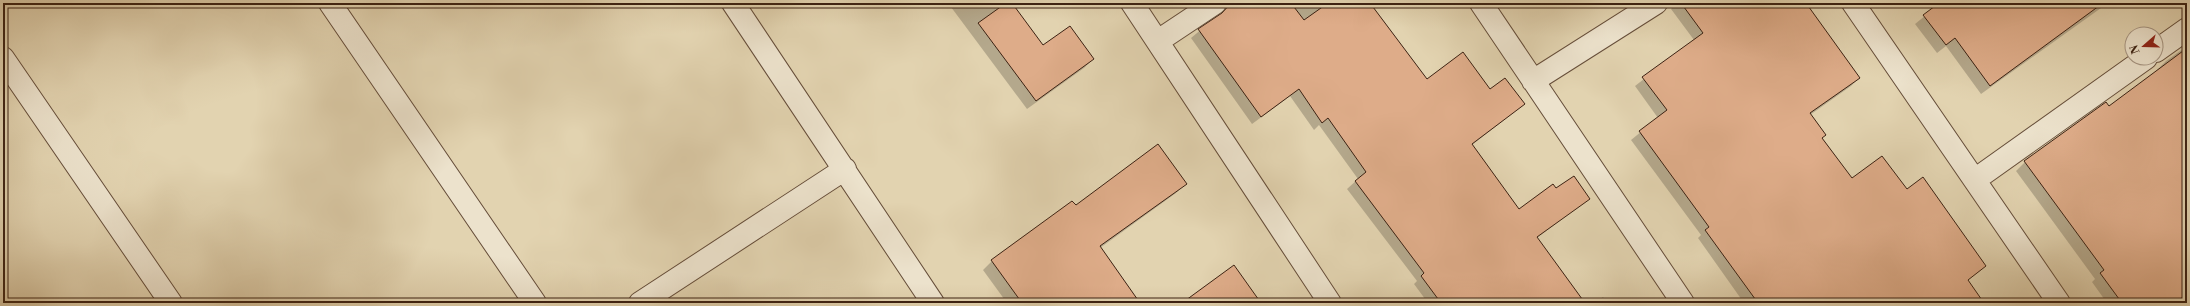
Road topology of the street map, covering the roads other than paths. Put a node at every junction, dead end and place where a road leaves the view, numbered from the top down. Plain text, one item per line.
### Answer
1 (330, 3) edge
2 (733, 3) edge
3 (1132, 3) edge
4 (1215, 3) edge
5 (1481, 3) edge
6 (1656, 3) edge
7 (1853, 3) edge
8 (2187, 29) edge
9 (1158, 41) junction
10 (2164, 45) edge
11 (3, 58) edge
12 (2135, 66) edge
13 (1533, 81) junction
14 (845, 169) junction
15 (1976, 179) junction
16 (171, 303) edge
17 (535, 303) edge
18 (640, 303) edge
19 (933, 303) edge
20 (1330, 303) edge
21 (1683, 303) edge
22 (2059, 303) edge

1 - 17 street
2 - 14 street
3 - 9 street
4 - 9 street
5 - 13 street
6 - 13 street
7 - 15 street
8 - 10 street
9 - 20 street
11 - 16 street
12 - 15 street
13 - 21 street
14 - 18 street
14 - 19 street
15 - 22 street

